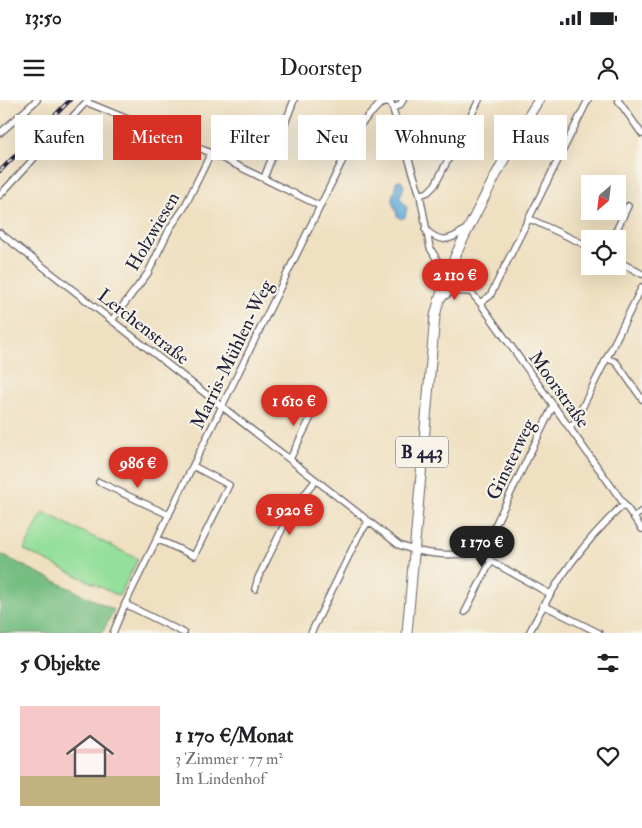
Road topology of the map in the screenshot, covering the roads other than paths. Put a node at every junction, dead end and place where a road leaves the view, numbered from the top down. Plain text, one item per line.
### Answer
1 (36, 100) edge
2 (294, 100) edge
3 (390, 100) edge
4 (403, 100) edge
5 (479, 100) edge
6 (539, 100) edge
7 (588, 100) edge
8 (618, 100) edge
9 (87, 101) edge
10 (393, 108) junction
11 (0, 133) edge
12 (642, 134) edge
13 (211, 152) joint
14 (227, 160) edge
15 (264, 178) junction
16 (0, 195) edge
17 (420, 195) junction
18 (320, 206) junction
19 (628, 206) dead end
20 (530, 219) junction
21 (469, 227) junction
22 (426, 228) junction
23 (616, 230) edge
24 (0, 233) edge
25 (581, 243) edge
26 (626, 265) edge
27 (447, 272) junction
28 (642, 274) edge
29 (642, 288) edge
30 (470, 292) junction
31 (438, 302) junction
32 (480, 303) junction
33 (112, 320) junction
34 (608, 358) junction
35 (642, 399) edge
36 (317, 405) dead end
37 (222, 406) junction
38 (553, 406) junction
39 (569, 427) junction
40 (290, 459) junction
41 (193, 466) junction
42 (316, 480) junction
43 (99, 482) dead end
44 (624, 504) junction
45 (642, 511) edge
46 (168, 516) junction
47 (634, 517) junction
48 (369, 521) junction
49 (642, 529) edge
50 (157, 538) junction
51 (414, 551) junction
52 (478, 551) junction
53 (491, 561) junction
54 (255, 589) dead end
55 (550, 594) junction
56 (125, 604) junction
57 (543, 605) junction
58 (465, 612) dead end
59 (113, 633) edge
60 (184, 633) edge
61 (311, 633) edge
62 (406, 633) edge
63 (529, 633) edge
64 (599, 633) edge

1 - 11 street
2 - 15 street
3 - 10 street, Moorstraße
3 - 18 street, Marris-Mühlen-Weg
4 - 10 street
5 - 17 street
6 - 21 main road, B 443
7 - 20 street
8 - 12 street
9 - 13 street
9 - 16 street
10 - 17 street, Moorstraße
13 - 33 street, Holzwiesen
14 - 15 street
15 - 18 street
17 - 22 street, Moorstraße
18 - 37 street, Marris-Mühlen-Weg
19 - 23 street
20 - 25 street
20 - 32 street
21 - 22 street
21 - 27 main road, B 443
22 - 27 street, Moorstraße
24 - 33 street, Lerchenstraße
26 - 28 street
27 - 30 street, Moorstraße
27 - 31 main road, B 443
29 - 34 street
30 - 31 street
30 - 32 street, Moorstraße
31 - 51 main road, B 443
32 - 38 street, Moorstraße
33 - 37 street, Lerchenstraße
34 - 35 street
34 - 39 street
36 - 40 street
37 - 40 street, Lerchenstraße
37 - 41 street, Marris-Mühlen-Weg
38 - 39 street, Moorstraße
38 - 52 street, Ginsterweg
39 - 44 street, Moorstraße
40 - 42 street, Lerchenstraße
41 - 46 street, Marris-Mühlen-Weg
41 - 50 street
42 - 48 street, Lerchenstraße
42 - 54 street
43 - 46 street
44 - 47 street, Moorstraße
44 - 55 street
45 - 47 street
46 - 50 street, Marris-Mühlen-Weg
47 - 49 street, Moorstraße
48 - 51 street, Lerchenstraße
48 - 61 street
50 - 56 street, Marris-Mühlen-Weg
51 - 52 street
51 - 62 main road, B 443
52 - 53 street
53 - 55 street
53 - 58 street
55 - 57 street
56 - 59 street, Marris-Mühlen-Weg
56 - 60 street
57 - 63 street
57 - 64 street

